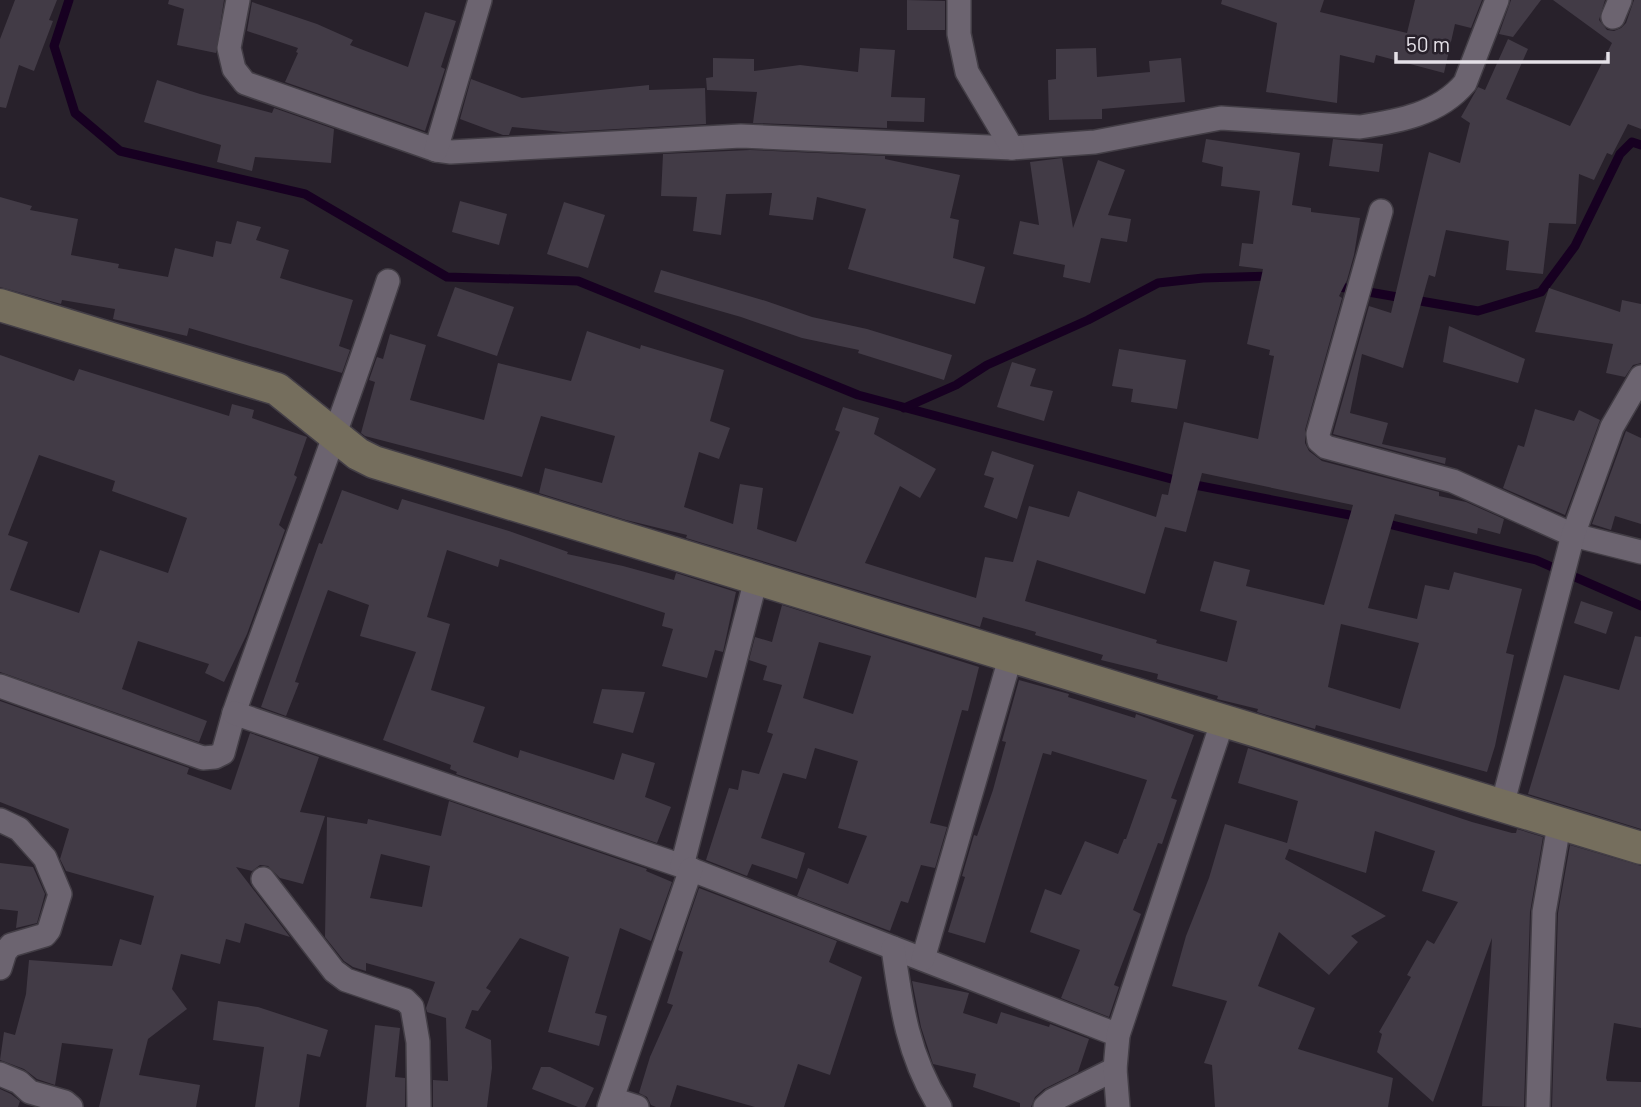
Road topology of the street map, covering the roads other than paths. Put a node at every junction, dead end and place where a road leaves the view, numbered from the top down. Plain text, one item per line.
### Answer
1 (238, 0) edge
2 (480, 0) edge
3 (958, 0) edge
4 (1497, 0) edge
5 (1012, 148) junction
6 (436, 150) junction
7 (1381, 211) dead end
8 (388, 281) dead end
9 (0, 305) edge
10 (1641, 377) edge
11 (333, 434) junction
12 (1571, 544) junction
13 (1641, 552) edge
14 (756, 579) junction
15 (1011, 655) junction
16 (0, 686) edge
17 (234, 713) junction
18 (1223, 720) junction
19 (1502, 806) junction
20 (0, 820) edge
21 (1559, 825) junction
22 (1641, 849) edge
23 (687, 868) junction
24 (263, 879) dead end
25 (893, 948) junction
26 (923, 960) junction
27 (0, 968) edge
28 (1118, 1035) junction
29 (1115, 1069) junction
30 (0, 1074) edge
31 (610, 1103) edge
32 (71, 1107) edge
33 (419, 1107) edge
34 (637, 1107) edge
35 (940, 1107) edge
36 (1045, 1107) edge
37 (1118, 1107) edge
38 (1538, 1107) edge

1 - 6 street
2 - 6 street
3 - 5 street
4 - 5 street
5 - 6 street
7 - 12 street
8 - 11 street
9 - 11 street
10 - 12 street
11 - 14 street
11 - 17 street
12 - 13 street
12 - 19 street
14 - 15 street
14 - 23 street
15 - 18 street
15 - 26 street
16 - 17 street
17 - 23 street
18 - 19 street
18 - 28 street
19 - 21 street
20 - 27 street
21 - 22 street
21 - 38 street
23 - 25 street
23 - 31 street
24 - 33 street
25 - 26 street
25 - 35 street
26 - 28 street
28 - 29 street
29 - 36 street
29 - 37 street
30 - 32 street
31 - 34 street

